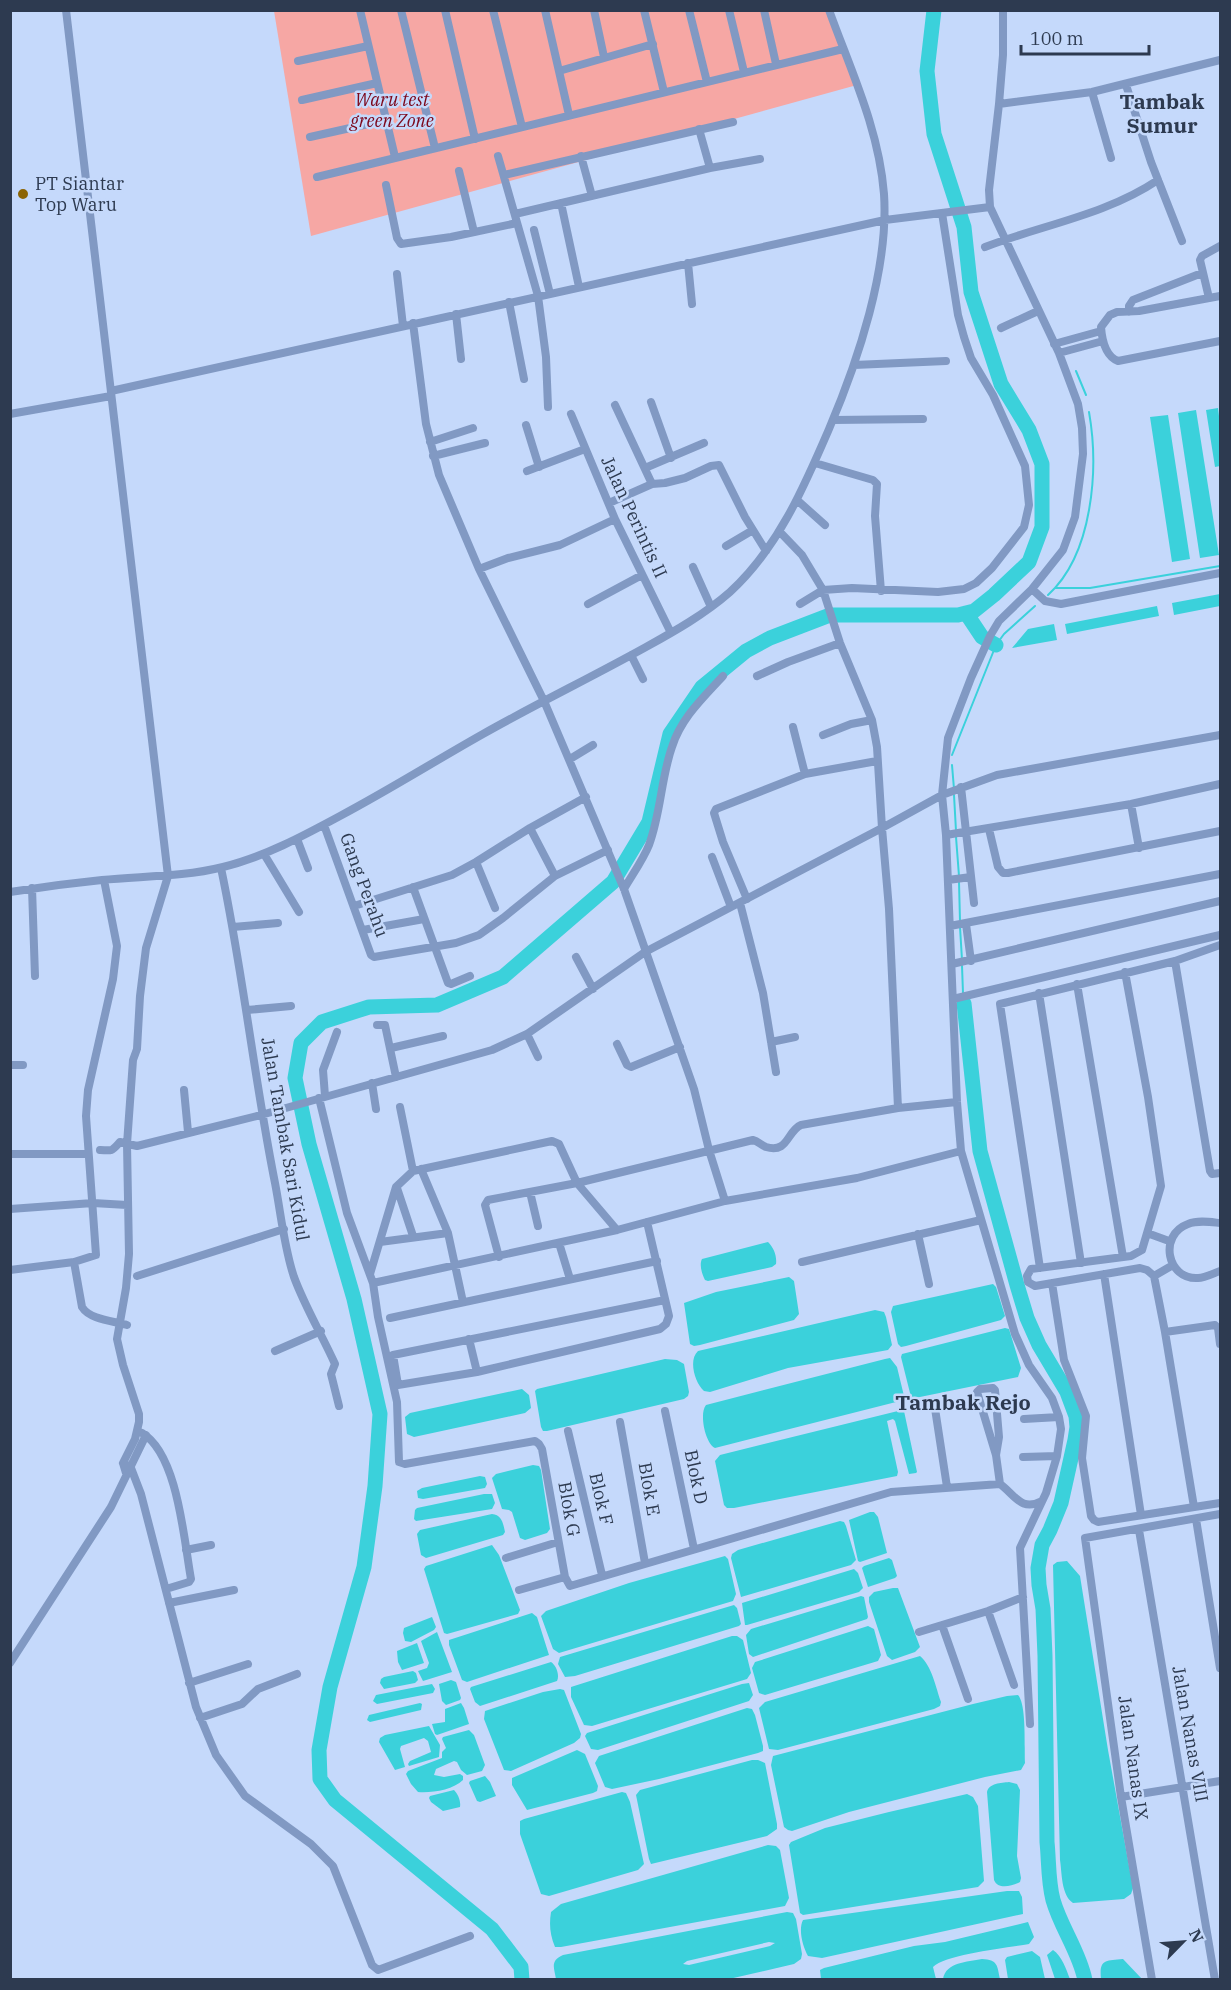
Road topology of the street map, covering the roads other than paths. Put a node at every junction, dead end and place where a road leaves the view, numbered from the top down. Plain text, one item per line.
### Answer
1 (66, 10) edge
2 (360, 10) edge
3 (401, 10) edge
4 (445, 10) edge
5 (493, 10) edge
6 (545, 10) edge
7 (594, 10) edge
8 (644, 10) edge
9 (689, 10) edge
10 (729, 10) edge
11 (764, 10) edge
12 (829, 10) edge
13 (1003, 10) edge
14 (652, 44) junction
15 (368, 46) junction
16 (843, 49) junction
17 (604, 57) junction
18 (1221, 60) edge
19 (298, 61) dead end
20 (776, 64) junction
21 (559, 70) junction
22 (744, 72) junction
23 (707, 82) junction
24 (377, 83) junction
25 (1126, 85) junction
26 (664, 92) junction
27 (1092, 92) junction
28 (302, 100) dead end
29 (999, 104) junction
30 (569, 115) junction
31 (386, 120) junction
32 (733, 122) dead end
33 (522, 127) junction
34 (699, 129) junction
35 (310, 137) dead end
36 (475, 139) junction
37 (435, 148) junction
38 (498, 156) dead end
39 (581, 156) junction
40 (395, 157) junction
41 (1111, 158) dead end
42 (760, 159) dead end
43 (710, 168) junction
44 (459, 171) dead end
45 (504, 175) junction
46 (317, 177) dead end
47 (1158, 180) junction
48 (386, 185) dead end
49 (592, 196) junction
50 (561, 203) junction
51 (990, 207) junction
52 (945, 212) junction
53 (516, 219) junction
54 (885, 220) junction
55 (534, 230) dead end
56 (474, 232) junction
57 (1004, 240) junction
58 (1182, 241) dead end
59 (1221, 246) edge
60 (985, 247) dead end
61 (688, 263) junction
62 (1202, 273) junction
63 (397, 274) dead end
64 (579, 287) junction
65 (550, 294) junction
66 (537, 296) junction
67 (1221, 296) edge
68 (1209, 298) junction
69 (509, 302) junction
70 (692, 304) dead end
71 (1038, 311) junction
72 (1129, 312) junction
73 (456, 314) junction
74 (413, 323) junction
75 (403, 326) junction
76 (1001, 328) dead end
77 (1101, 331) junction
78 (1103, 341) junction
79 (1221, 341) edge
80 (1054, 344) junction
81 (1059, 353) junction
82 (461, 359) dead end
83 (946, 361) dead end
84 (854, 365) junction
85 (524, 380) dead end
86 (111, 394) junction
87 (651, 402) dead end
88 (615, 405) dead end
89 (548, 407) dead end
90 (10, 414) edge
91 (571, 414) dead end
92 (923, 419) dead end
93 (833, 420) junction
94 (526, 425) dead end
95 (473, 428) dead end
96 (430, 442) junction
97 (485, 443) dead end
98 (704, 443) dead end
99 (585, 449) junction
100 (433, 456) junction
101 (671, 458) junction
102 (815, 463) junction
103 (539, 467) junction
104 (645, 468) junction
105 (527, 471) dead end
106 (652, 484) junction
107 (797, 500) junction
108 (609, 503) junction
109 (615, 519) junction
110 (825, 525) dead end
111 (753, 530) junction
112 (779, 531) junction
113 (726, 546) dead end
114 (766, 551) junction
115 (693, 567) dead end
116 (479, 569) junction
117 (1221, 573) edge
118 (642, 575) junction
119 (881, 591) junction
120 (1035, 592) junction
121 (825, 593) junction
122 (588, 604) dead end
123 (800, 604) dead end
124 (711, 607) junction
125 (671, 633) junction
126 (840, 643) junction
127 (631, 655) junction
128 (723, 676) dead end
129 (757, 676) dead end
130 (643, 679) dead end
131 (544, 701) junction
132 (872, 720) junction
133 (793, 728) dead end
134 (823, 735) dead end
135 (1221, 735) edge
136 (593, 745) dead end
137 (570, 759) junction
138 (877, 760) junction
139 (805, 774) junction
140 (1221, 784) edge
141 (959, 788) junction
142 (945, 794) junction
143 (586, 798) junction
144 (1131, 804) junction
145 (324, 825) junction
146 (530, 828) junction
147 (882, 828) junction
148 (989, 829) junction
149 (1221, 831) edge
150 (957, 834) junction
151 (297, 839) junction
152 (1139, 848) junction
153 (608, 851) junction
154 (264, 854) junction
155 (712, 857) dead end
156 (476, 862) junction
157 (221, 868) junction
158 (308, 868) dead end
159 (1221, 874) edge
160 (168, 876) junction
161 (555, 876) junction
162 (960, 878) junction
163 (104, 880) junction
164 (622, 885) junction
165 (413, 887) junction
166 (33, 888) junction
167 (10, 892) edge
168 (1221, 901) edge
169 (739, 903) junction
170 (974, 903) dead end
171 (354, 906) junction
172 (495, 908) dead end
173 (298, 912) dead end
174 (424, 919) junction
175 (278, 923) dead end
176 (959, 925) junction
177 (233, 927) junction
178 (363, 930) junction
179 (1221, 935) edge
180 (1221, 945) edge
181 (436, 948) junction
182 (645, 952) junction
183 (576, 957) dead end
184 (1175, 961) junction
185 (962, 962) junction
186 (1125, 972) junction
187 (35, 976) dead end
188 (470, 976) dead end
189 (1077, 984) junction
190 (593, 989) junction
191 (1039, 993) junction
192 (959, 998) junction
193 (291, 1006) dead end
194 (247, 1011) junction
195 (377, 1024) dead end
196 (337, 1032) dead end
197 (527, 1034) junction
198 (443, 1036) dead end
199 (795, 1037) dead end
200 (771, 1042) junction
201 (616, 1044) dead end
202 (680, 1047) junction
203 (391, 1048) junction
204 (538, 1057) dead end
205 (10, 1065) edge
206 (22, 1065) dead end
207 (776, 1072) dead end
208 (396, 1077) junction
209 (372, 1083) junction
210 (184, 1090) dead end
211 (319, 1098) junction
212 (957, 1102) junction
213 (400, 1107) dead end
214 (898, 1108) junction
215 (376, 1109) dead end
216 (261, 1115) junction
217 (188, 1132) junction
218 (127, 1144) junction
219 (100, 1150) dead end
220 (709, 1150) junction
221 (961, 1151) junction
222 (10, 1154) edge
223 (88, 1154) junction
224 (417, 1170) junction
225 (1216, 1173) edge
226 (577, 1183) junction
227 (396, 1187) junction
228 (530, 1192) junction
229 (725, 1201) junction
230 (93, 1203) junction
231 (127, 1205) junction
232 (10, 1209) edge
233 (981, 1220) junction
234 (647, 1222) junction
235 (1221, 1222) edge
236 (538, 1226) dead end
237 (284, 1229) junction
238 (616, 1230) junction
239 (448, 1233) junction
240 (1147, 1233) junction
241 (918, 1234) junction
242 (413, 1236) junction
243 (1169, 1241) junction
244 (380, 1242) junction
245 (559, 1243) junction
246 (499, 1257) junction
247 (1123, 1257) junction
248 (657, 1261) junction
249 (74, 1262) junction
250 (802, 1262) dead end
251 (1081, 1263) junction
252 (456, 1265) junction
253 (1173, 1265) junction
254 (1040, 1268) junction
255 (10, 1270) edge
256 (1221, 1271) edge
257 (1104, 1274) junction
258 (137, 1276) dead end
259 (1154, 1276) junction
260 (371, 1279) junction
261 (570, 1279) junction
262 (1052, 1283) junction
263 (929, 1284) dead end
264 (665, 1300) junction
265 (463, 1302) junction
266 (390, 1317) dead end
267 (123, 1324) junction
268 (321, 1331) junction
269 (1165, 1332) junction
270 (469, 1340) junction
271 (1221, 1344) edge
272 (275, 1351) dead end
273 (477, 1372) junction
274 (934, 1402) dead end
275 (339, 1406) dead end
276 (665, 1411) dead end
277 (1059, 1417) junction
278 (1024, 1419) dead end
279 (620, 1422) dead end
280 (568, 1431) dead end
281 (142, 1433) junction
282 (996, 1455) junction
283 (1057, 1456) junction
284 (1023, 1457) dead end
285 (127, 1468) junction
286 (1000, 1484) junction
287 (947, 1487) junction
288 (1042, 1501) junction
289 (1221, 1503) edge
290 (1194, 1507) junction
291 (1221, 1514) edge
292 (1141, 1515) junction
293 (1196, 1519) junction
294 (1139, 1530) junction
295 (558, 1542) junction
296 (211, 1545) dead end
297 (694, 1549) junction
298 (186, 1550) junction
299 (506, 1558) dead end
300 (645, 1563) junction
301 (602, 1575) junction
302 (567, 1581) junction
303 (166, 1589) junction
304 (234, 1590) dead end
305 (519, 1590) dead end
306 (1023, 1597) junction
307 (169, 1603) junction
308 (988, 1611) junction
309 (942, 1625) junction
310 (919, 1632) dead end
311 (10, 1663) edge
312 (248, 1664) dead end
313 (1221, 1668) edge
314 (297, 1674) dead end
315 (189, 1683) junction
316 (1014, 1685) dead end
317 (968, 1699) dead end
318 (200, 1718) junction
319 (1030, 1724) dead end
320 (1221, 1781) edge
321 (1182, 1787) junction
322 (1121, 1797) junction
323 (470, 1936) dead end
324 (1152, 1980) edge
325 (1215, 1980) edge

1 - 86 street
2 - 15 street
3 - 37 street
4 - 36 street
5 - 33 street
6 - 21 street
7 - 17 street
8 - 14 street
9 - 23 street
10 - 22 street
11 - 20 street
12 - 16 street
13 - 29 street
14 - 17 street
14 - 26 street
15 - 19 street
15 - 24 street
16 - 20 street
16 - 54 street
17 - 21 street
18 - 25 street
20 - 22 street
21 - 30 street
22 - 23 street
23 - 26 street
24 - 28 street
24 - 31 street
25 - 27 street
25 - 47 street
26 - 30 street
27 - 29 street
27 - 41 street
29 - 51 street
30 - 33 street
31 - 35 street
31 - 40 street
32 - 34 street
33 - 36 street
34 - 39 street
34 - 43 street
36 - 37 street
37 - 40 street
38 - 45 street
39 - 45 street
39 - 49 street
40 - 46 street
42 - 43 street
43 - 49 street
44 - 56 street
45 - 53 street
47 - 57 street
47 - 58 street
48 - 56 street
49 - 50 street
50 - 53 street
50 - 64 street
51 - 52 street
51 - 57 street
52 - 54 street
52 - 119 street
53 - 56 street
53 - 66 street
54 - 61 street
54 - 84 street
55 - 65 street
57 - 60 street
57 - 71 street
59 - 62 street
61 - 64 street
61 - 70 street
62 - 68 street
62 - 72 street
63 - 75 street
64 - 65 street
65 - 66 street
66 - 69 street
66 - 89 street
67 - 68 street
68 - 72 street
69 - 73 street
69 - 85 street
71 - 76 street
71 - 80 street
72 - 77 street
73 - 74 street
73 - 82 street
74 - 75 street
74 - 96 street
75 - 86 street
77 - 78 street
77 - 80 street
78 - 79 street
78 - 81 street
80 - 81 street
81 - 120 street
83 - 84 street
84 - 93 street
86 - 90 street
86 - 160 street
87 - 101 street
88 - 104 street
91 - 99 street, Jalan Perintis II
92 - 93 street
93 - 102 street
94 - 103 street
95 - 96 street
96 - 100 street
97 - 100 street
98 - 101 street
99 - 103 street
99 - 108 street, Jalan Perintis II
100 - 116 street
101 - 104 street
102 - 107 street
102 - 119 street
103 - 105 street
104 - 106 street
106 - 108 street
106 - 111 street
107 - 110 street
107 - 112 street
108 - 109 street, Jalan Perintis II
109 - 116 street
109 - 118 street, Jalan Perintis II
111 - 113 street
111 - 114 street
112 - 114 street
112 - 121 street
114 - 124 street
115 - 124 street
116 - 131 street
117 - 120 street
118 - 122 street
118 - 125 street, Jalan Perintis II
119 - 121 street
120 - 142 street
121 - 123 street
121 - 126 street
124 - 125 street
125 - 127 street
126 - 129 street
126 - 132 street
127 - 130 street
127 - 131 street
128 - 164 street
131 - 137 street
131 - 145 street
132 - 134 street
132 - 138 street
133 - 139 street
135 - 141 street
136 - 137 street
137 - 143 street
138 - 139 street
138 - 147 street
139 - 169 street
140 - 144 street
141 - 142 street
141 - 150 street
142 - 147 street
142 - 150 street
143 - 146 street
143 - 153 street
144 - 148 street
144 - 152 street
145 - 151 street
145 - 171 street, Gang Perahu
146 - 156 street
146 - 161 street
147 - 169 street
147 - 214 street
148 - 150 street
148 - 152 street
149 - 152 street
150 - 162 street
150 - 162 street
151 - 154 street
151 - 158 street
153 - 161 street
153 - 164 street
154 - 157 street
154 - 173 street
155 - 169 street
156 - 165 street
156 - 172 street
157 - 160 street
157 - 177 street, Jalan Tambak Sari Kidul
159 - 176 street
160 - 163 street
160 - 218 street
161 - 181 street
162 - 170 street
162 - 176 street
163 - 166 street
163 - 223 street
164 - 182 street
165 - 171 street
165 - 174 street
166 - 167 street
166 - 187 street
168 - 185 street
169 - 182 street
169 - 200 street
171 - 178 street, Gang Perahu
174 - 178 street
174 - 181 street
175 - 177 street
176 - 185 street
176 - 185 street
177 - 194 street, Jalan Tambak Sari Kidul
178 - 181 street, Gang Perahu
179 - 192 street
180 - 184 street
181 - 188 street
182 - 190 street
182 - 202 street
183 - 190 street
184 - 186 street
184 - 225 street
185 - 192 street
186 - 189 street
186 - 240 street
189 - 191 street
189 - 247 street
190 - 197 street
191 - 251 street
191 - 254 street
192 - 212 street
193 - 194 street
194 - 216 street, Jalan Tambak Sari Kidul
195 - 203 street
196 - 211 street
197 - 204 street
197 - 208 street
198 - 203 street
199 - 200 street
200 - 207 street
201 - 202 street
202 - 220 street
203 - 208 street
205 - 206 street
208 - 209 street
209 - 211 street
209 - 215 street
210 - 217 street
211 - 216 street
211 - 260 street
212 - 214 street
212 - 221 street
213 - 224 street
214 - 220 street
216 - 217 street
216 - 237 street, Jalan Tambak Sari Kidul
217 - 218 street
218 - 219 street
218 - 231 street
220 - 226 street
220 - 229 street
221 - 229 street
221 - 233 street
222 - 223 street
223 - 230 street
224 - 226 street
224 - 227 street
224 - 239 street
226 - 228 street
226 - 238 street
227 - 242 street
227 - 244 street
228 - 236 street
228 - 246 street
229 - 234 street
230 - 231 street
230 - 232 street
230 - 249 street
231 - 267 street
233 - 241 street
233 - 277 street
234 - 238 street
234 - 248 street
235 - 243 street
237 - 258 street
237 - 268 street, Jalan Tambak Sari Kidul
238 - 245 street
239 - 242 street
239 - 252 street
240 - 243 street
240 - 247 street
241 - 250 street
241 - 263 street
242 - 244 street
243 - 253 street
244 - 260 street
245 - 246 street
245 - 261 street
246 - 252 street
247 - 251 street
248 - 261 street
248 - 264 street
249 - 255 street
249 - 267 street
251 - 254 street
252 - 260 street
252 - 265 street
253 - 256 street
253 - 259 street
254 - 262 street
257 - 259 street
257 - 262 street
257 - 292 street
259 - 269 street
260 - 295 street, Blok G
261 - 265 street
262 - 292 street
264 - 270 street
264 - 273 street
265 - 266 street
267 - 281 street
268 - 272 street
268 - 275 street, Jalan Tambak Sari Kidul
269 - 271 street
269 - 290 street
270 - 273 street
270 - 273 street
274 - 287 street
276 - 297 street, Blok D
277 - 278 street
277 - 283 street
279 - 300 street, Blok E
280 - 301 street, Blok F
281 - 285 street
281 - 298 street
282 - 282 street
282 - 286 street
283 - 284 street
283 - 288 street
285 - 303 street
285 - 311 street
286 - 287 street
286 - 288 street
287 - 297 street
288 - 306 street
289 - 290 street
290 - 292 street
291 - 293 street
293 - 294 street
293 - 313 street
294 - 321 street, Jalan Nanas VIII
294 - 322 street, Jalan Nanas IX
295 - 299 street
295 - 302 street, Blok G
296 - 298 street
297 - 300 street
298 - 303 street
300 - 301 street
301 - 302 street
302 - 305 street
303 - 307 street
304 - 307 street
306 - 308 street
306 - 319 street
307 - 315 street
308 - 309 street
308 - 316 street
309 - 310 street
309 - 317 street
312 - 315 street
314 - 318 street
315 - 318 street
318 - 323 street
320 - 321 street
321 - 322 street
321 - 325 street, Jalan Nanas VIII
322 - 324 street, Jalan Nanas IX

